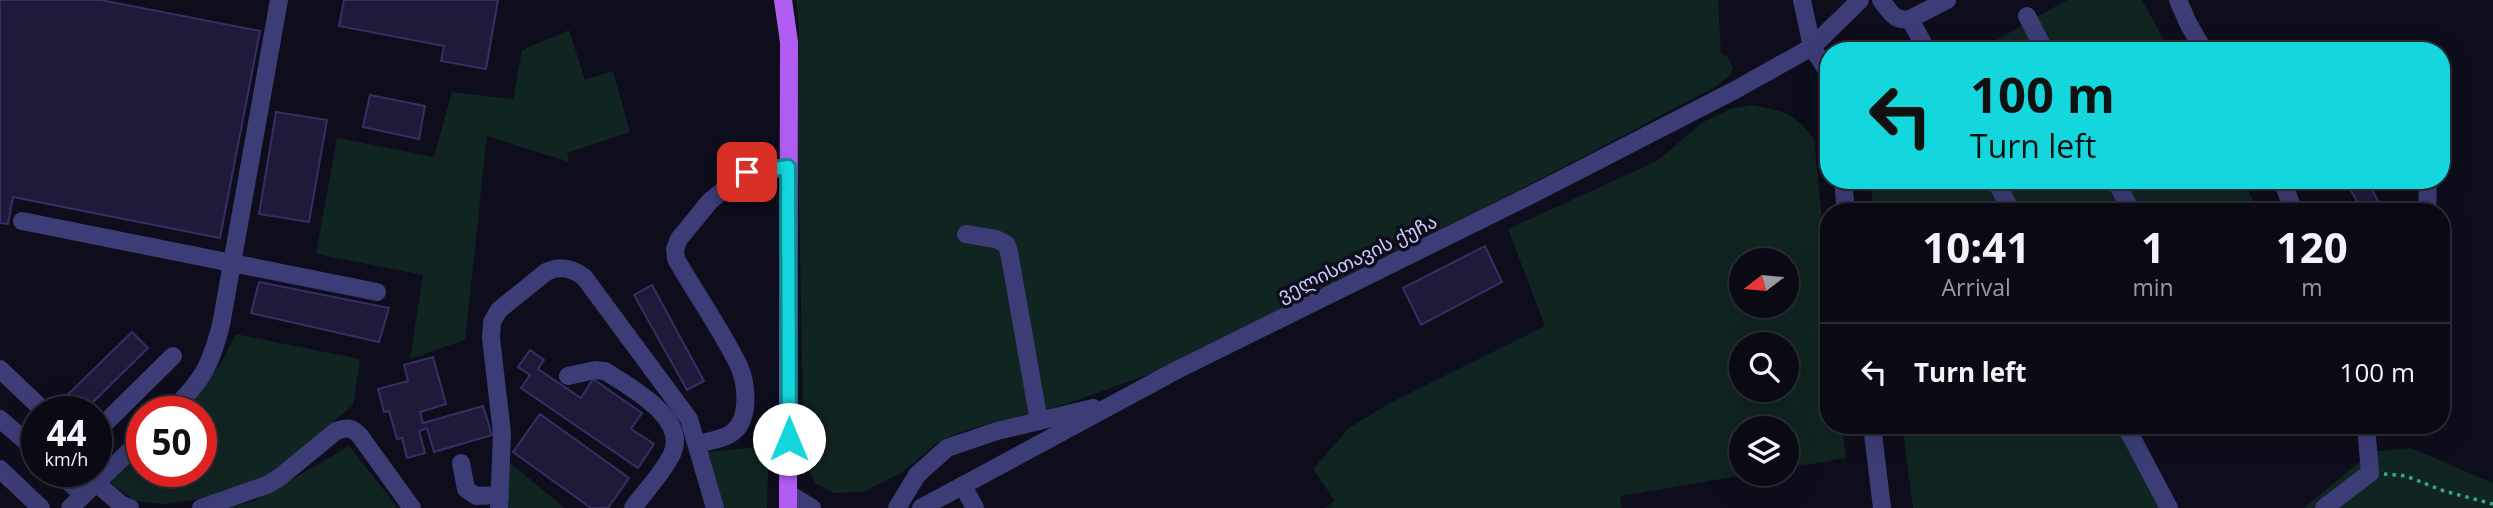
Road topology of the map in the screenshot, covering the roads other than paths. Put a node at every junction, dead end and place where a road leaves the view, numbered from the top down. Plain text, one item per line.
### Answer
1 (279, 0) edge
2 (783, 0) edge
3 (1802, 0) edge
4 (1860, 0) edge
5 (1881, 0) edge
6 (1947, 0) edge
7 (2178, 0) edge
8 (2027, 16) dead end
9 (1910, 19) junction
10 (1922, 42) edge
11 (2040, 42) edge
12 (2199, 42) edge
13 (1812, 47) junction
14 (1820, 60) edge
15 (788, 167) junction
16 (22, 221) dead end
17 (966, 234) dead end
18 (232, 263) junction
19 (377, 292) dead end
20 (173, 356) dead end
21 (0, 369) edge
22 (654, 371) junction
23 (568, 376) dead end
24 (638, 392) junction
25 (28, 396) edge
26 (187, 396) edge
27 (1116, 402) junction
28 (112, 416) edge
29 (0, 419) edge
30 (1039, 421) junction
31 (1873, 434) edge
32 (2130, 434) edge
33 (2367, 434) edge
34 (21, 437) edge
35 (698, 444) junction
36 (126, 454) edge
37 (461, 463) dead end
38 (0, 469) edge
39 (963, 486) junction
40 (86, 487) edge
41 (90, 489) junction
42 (789, 501) edge
43 (499, 502) edge
44 (41, 508) edge
45 (69, 508) edge
46 (130, 508) edge
47 (201, 508) edge
48 (412, 508) edge
49 (633, 508) edge
50 (715, 508) edge
51 (812, 508) edge
52 (897, 508) edge
53 (921, 508) edge
54 (975, 508) edge
55 (1882, 508) edge
56 (2169, 508) edge
57 (2324, 508) edge

1 - 18 street
2 - 15 main road
3 - 13 street
4 - 13 street, ველისთავის ქუჩა
5 - 9 street
6 - 9 street
7 - 12 street
8 - 11 street
9 - 10 street
13 - 14 street
13 - 27 street, ველისთავის ქუჩა
15 - 35 street
15 - 42 main road
16 - 18 street
17 - 30 street
18 - 19 street
18 - 26 street
20 - 28 street
21 - 25 street
22 - 24 street
22 - 35 street
22 - 43 street
23 - 24 street
24 - 49 street
27 - 30 street
27 - 39 street, ველისთავის ქუჩა
29 - 34 street
30 - 52 street
31 - 55 street
32 - 56 street
33 - 57 street
35 - 50 street
36 - 41 street
37 - 43 street
38 - 44 street
39 - 53 street, ველისთავის ქუჩა
39 - 54 street
40 - 41 street
41 - 45 street
41 - 46 street
42 - 51 street
47 - 48 street

